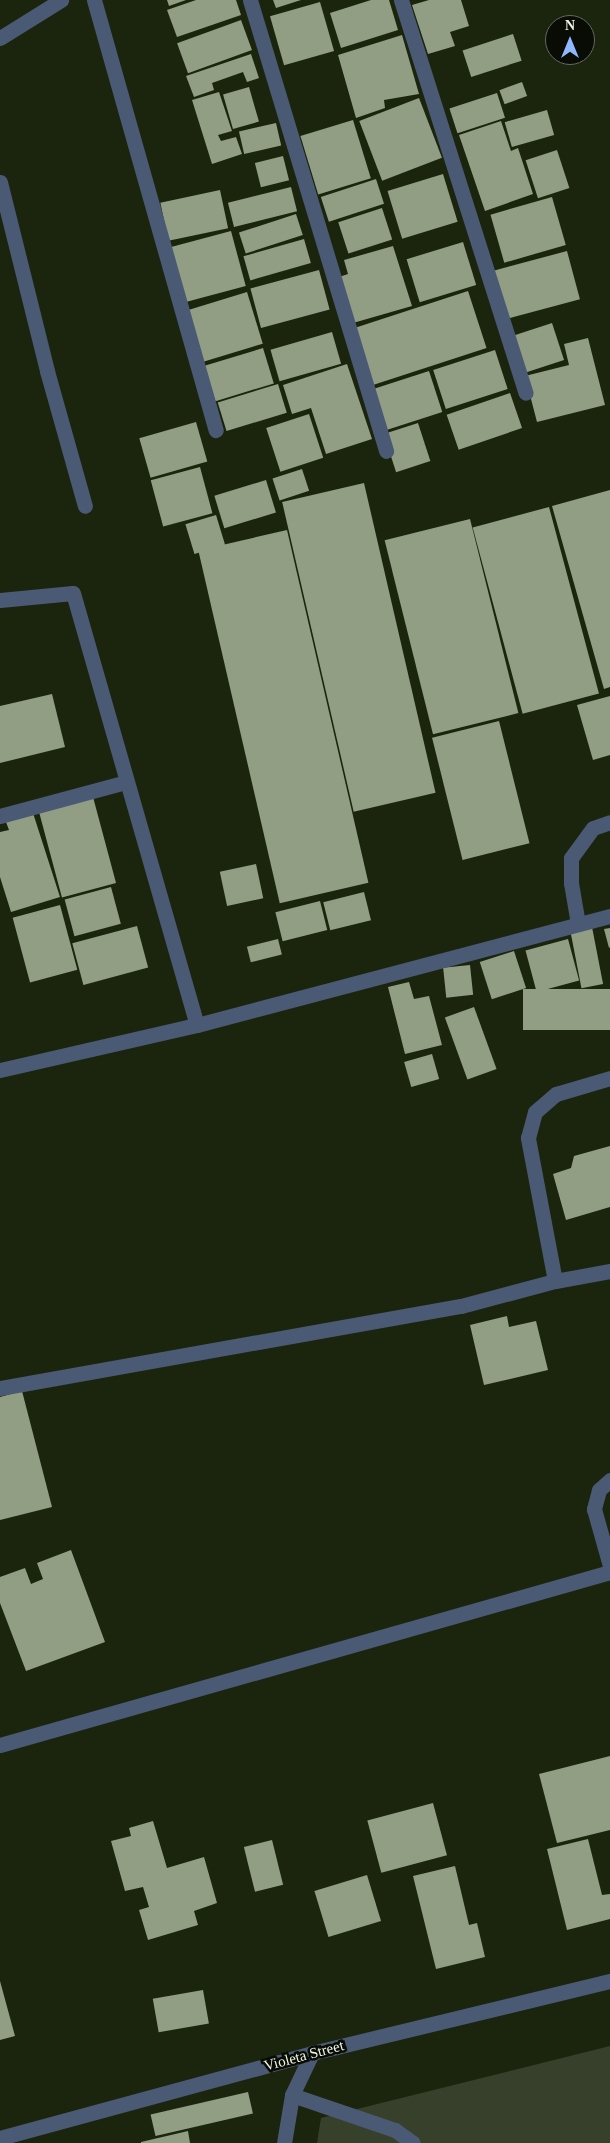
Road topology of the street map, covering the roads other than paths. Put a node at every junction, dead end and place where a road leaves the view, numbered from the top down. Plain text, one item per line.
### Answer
1 (61, 0) edge
2 (94, 0) edge
3 (250, 0) edge
4 (401, 0) edge
5 (0, 38) edge
6 (0, 182) edge
7 (526, 393) dead end
8 (216, 430) dead end
9 (386, 451) dead end
10 (85, 506) dead end
11 (0, 600) edge
12 (126, 782) junction
13 (0, 816) edge
14 (610, 822) edge
15 (610, 916) edge
16 (578, 924) junction
17 (197, 1026) junction
18 (0, 1070) edge
19 (610, 1078) edge
20 (610, 1271) edge
21 (555, 1281) junction
22 (0, 1388) edge
23 (610, 1480) edge
24 (610, 1566) edge
25 (610, 1572) edge
26 (0, 1745) edge
27 (610, 1981) edge
28 (312, 2053) junction
29 (292, 2095) junction
30 (0, 2138) edge
31 (284, 2143) edge
32 (413, 2143) edge

1 - 5 street
2 - 8 street
3 - 9 street
4 - 7 street
6 - 10 street
11 - 12 street
12 - 13 street
12 - 17 street
14 - 16 street
15 - 16 street
16 - 17 street
17 - 18 street
19 - 21 street
20 - 21 street
21 - 22 street
23 - 24 street
25 - 26 street
27 - 28 street, Violeta Street
28 - 29 street
28 - 30 street, Violeta Street
29 - 31 street
29 - 32 street

